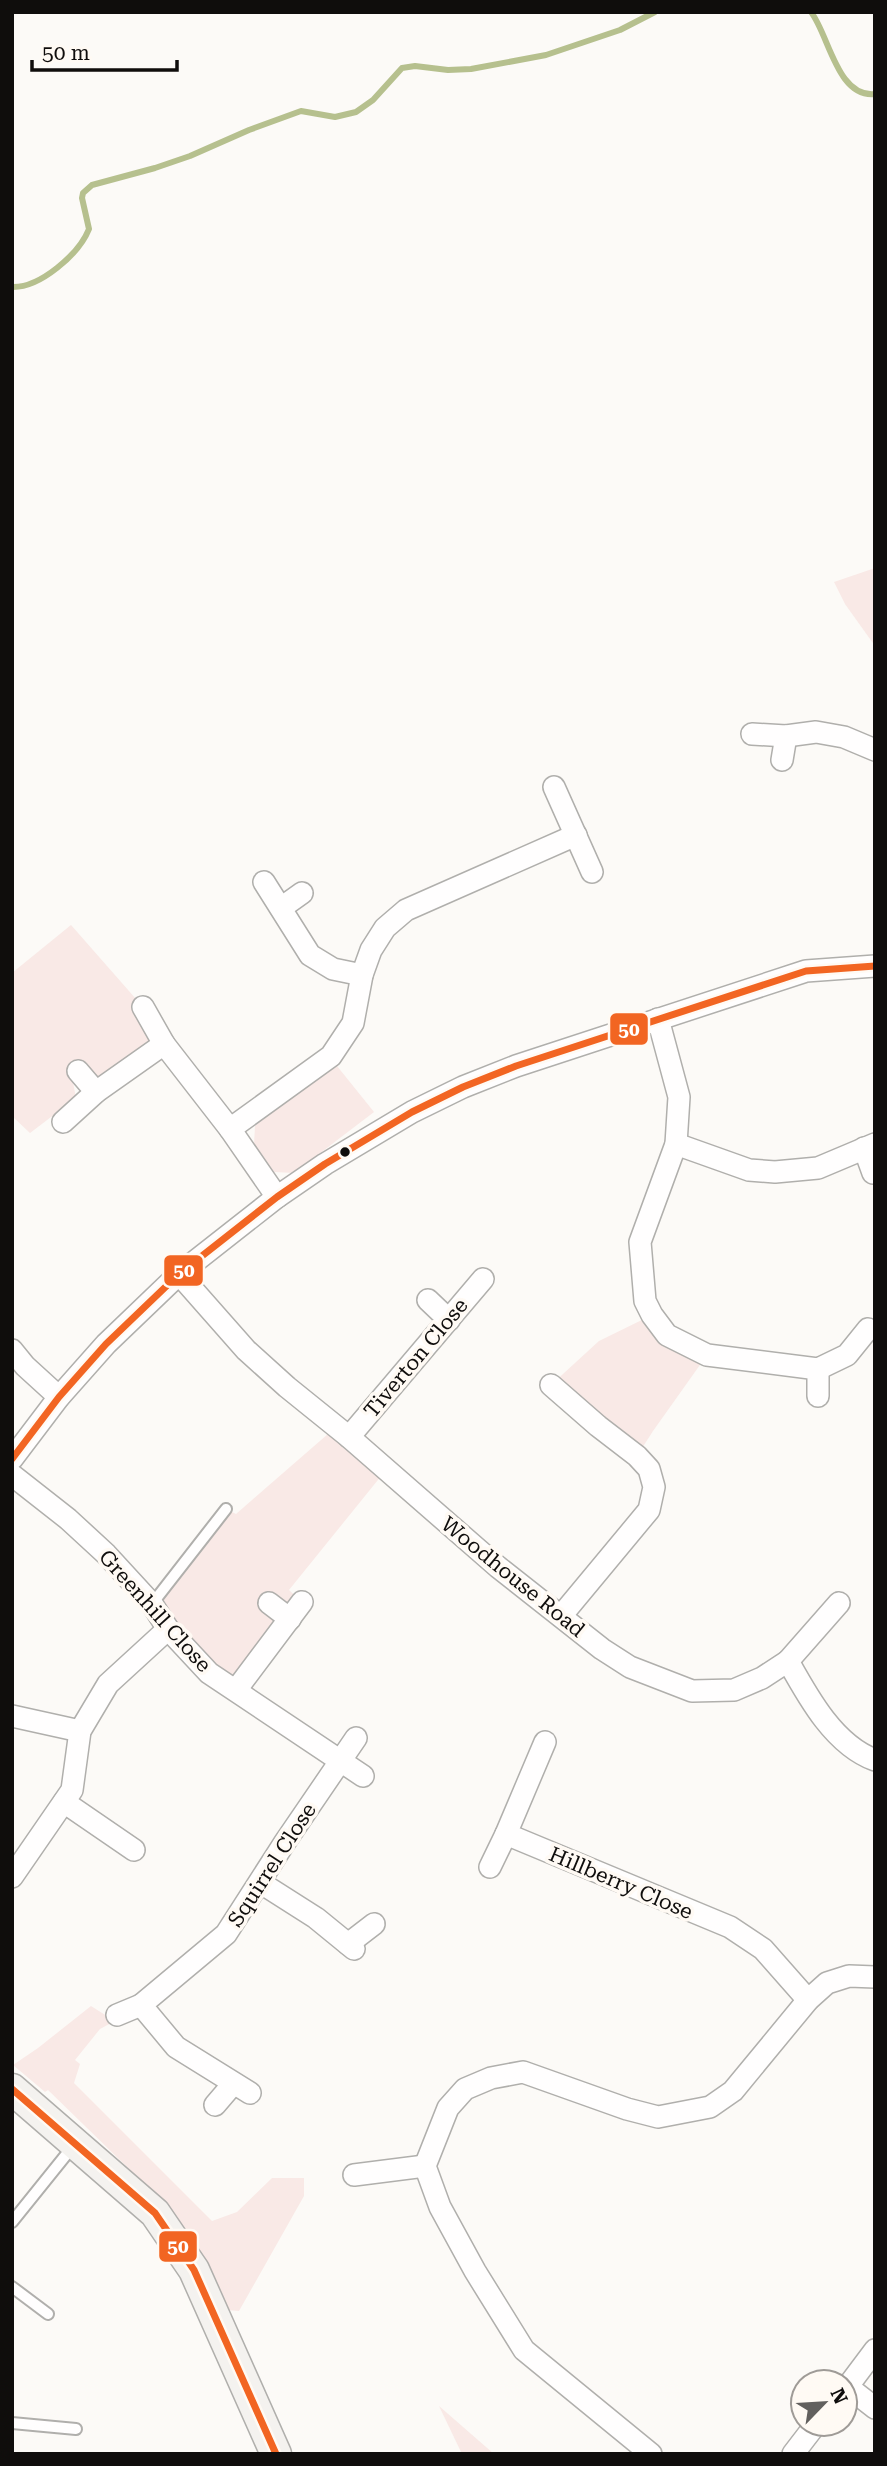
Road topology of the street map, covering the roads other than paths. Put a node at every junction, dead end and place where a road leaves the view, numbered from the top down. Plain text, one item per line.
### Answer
1 (752, 734) dead end
2 (786, 736) junction
3 (875, 749) edge
4 (782, 760) dead end
5 (554, 787) dead end
6 (576, 835) junction
7 (592, 872) dead end
8 (264, 882) dead end
9 (302, 893) dead end
10 (281, 908) junction
11 (875, 966) edge
12 (362, 975) junction
13 (143, 1007) dead end
14 (658, 1019) junction
15 (164, 1044) junction
16 (78, 1071) dead end
17 (96, 1092) junction
18 (62, 1122) dead end
19 (230, 1129) junction
20 (676, 1144) junction
21 (869, 1146) edge
22 (873, 1173) dead end
23 (277, 1196) junction
24 (179, 1274) junction
25 (483, 1279) dead end
26 (428, 1300) dead end
27 (449, 1320) junction
28 (867, 1329) dead end
29 (12, 1350) edge
30 (818, 1369) junction
31 (551, 1385) dead end
32 (818, 1396) dead end
33 (59, 1397) junction
34 (349, 1437) junction
35 (12, 1459) edge
36 (12, 1475) edge
37 (226, 1509) dead end
38 (269, 1603) dead end
39 (839, 1603) dead end
40 (152, 1604) junction
41 (561, 1616) junction
42 (168, 1629) junction
43 (788, 1661) junction
44 (236, 1690) junction
45 (12, 1716) edge
46 (80, 1731) junction
47 (356, 1738) dead end
48 (545, 1742) dead end
49 (341, 1760) junction
50 (875, 1760) edge
51 (363, 1776) dead end
52 (64, 1802) junction
53 (506, 1834) junction
54 (134, 1850) dead end
55 (490, 1867) dead end
56 (12, 1877) edge
57 (261, 1883) junction
58 (374, 1924) dead end
59 (875, 1978) edge
60 (808, 2000) junction
61 (141, 2005) junction
62 (117, 2015) dead end
63 (12, 2089) edge
64 (215, 2105) dead end
65 (76, 2143) junction
66 (425, 2166) junction
67 (354, 2175) dead end
68 (12, 2222) edge
69 (12, 2287) edge
70 (48, 2314) dead end
71 (875, 2350) edge
72 (859, 2371) edge
73 (859, 2397) edge
74 (875, 2408) edge
75 (12, 2423) edge
76 (76, 2429) dead end
77 (805, 2438) edge
78 (276, 2454) edge
79 (651, 2454) edge
80 (793, 2454) edge

1 - 2 street
2 - 3 street
2 - 4 street
5 - 6 street
6 - 7 street
6 - 12 street
8 - 10 street
9 - 10 street
10 - 12 street
11 - 14 street
12 - 19 street
13 - 15 street
14 - 20 street
14 - 23 street
15 - 17 street
15 - 19 street
16 - 17 street
17 - 18 street
19 - 23 street
20 - 21 street
20 - 30 street
21 - 22 street
23 - 24 street
24 - 33 street
24 - 34 street, Woodhouse Road
25 - 27 street, Tiverton Close
26 - 27 street
27 - 34 street, Tiverton Close
28 - 30 street
29 - 33 street
30 - 32 street
31 - 41 street
33 - 35 street
34 - 41 street, Woodhouse Road
36 - 40 street, Greenhill Close
37 - 40 lane
38 - 44 street
39 - 43 street, Woodhouse Road
40 - 42 street, Greenhill Close
41 - 43 street, Woodhouse Road
42 - 44 street, Greenhill Close
42 - 46 street
43 - 50 street
44 - 49 street, Greenhill Close
45 - 46 street
46 - 52 street
47 - 49 street, Squirrel Close
48 - 53 street
49 - 51 street, Greenhill Close
49 - 57 street, Squirrel Close
52 - 54 street
52 - 56 street
53 - 55 street
53 - 60 street, Hillberry Close
57 - 58 street
57 - 61 street, Squirrel Close
59 - 60 street
60 - 66 street
61 - 62 street, Squirrel Close
61 - 64 street
63 - 65 street
65 - 68 lane
65 - 78 street
66 - 67 street
66 - 79 street
69 - 70 lane
71 - 72 street
73 - 74 street
75 - 76 lane
77 - 80 street

